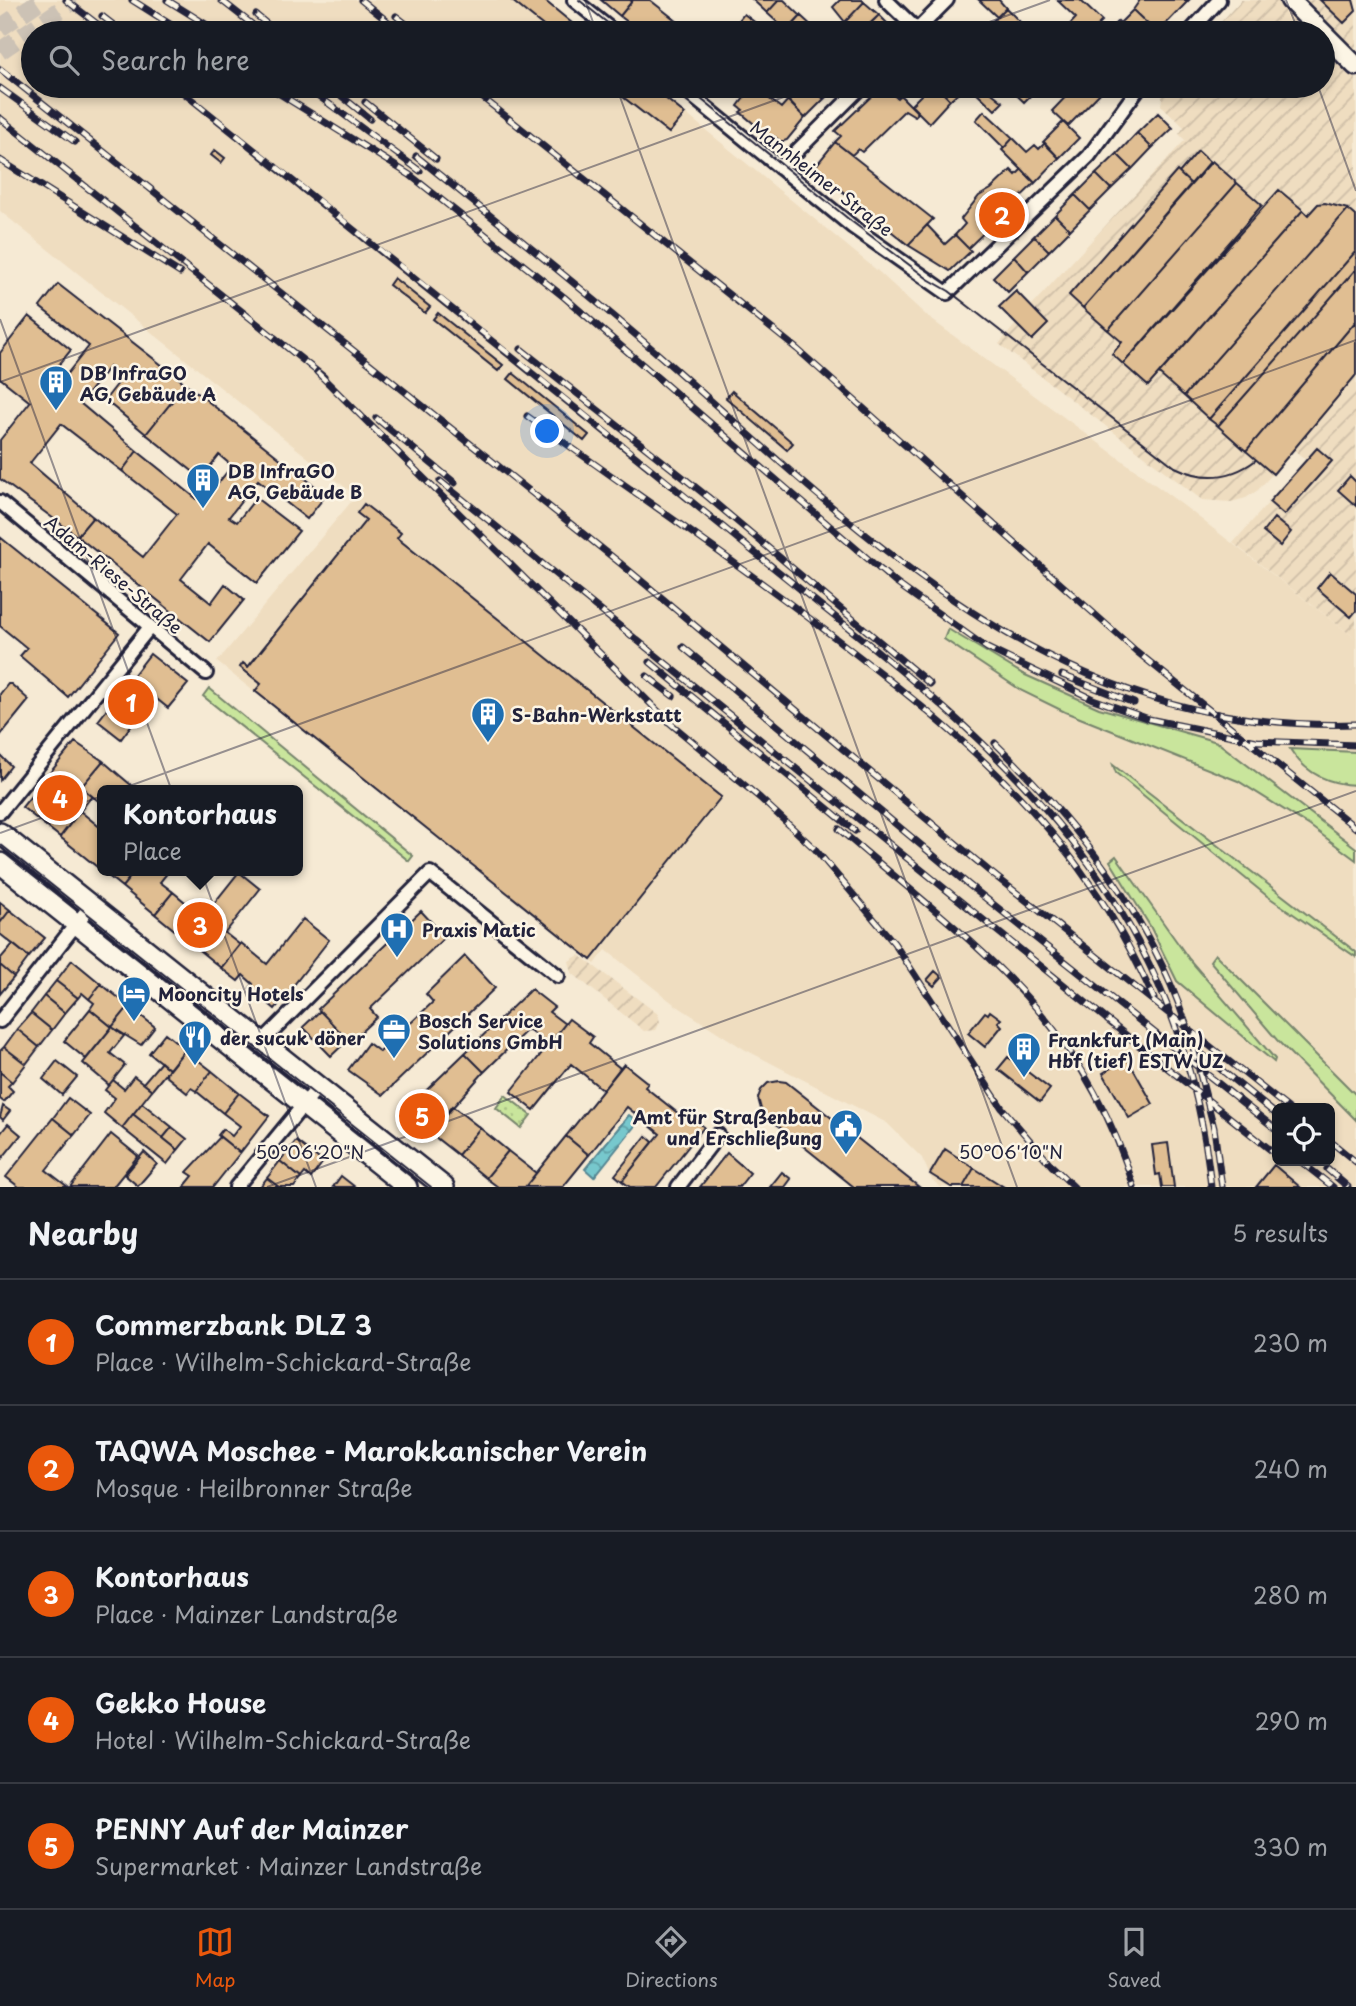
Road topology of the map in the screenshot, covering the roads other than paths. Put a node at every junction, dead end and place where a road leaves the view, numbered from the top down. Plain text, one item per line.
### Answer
1 (574, 0) edge
2 (886, 0) edge
3 (947, 0) edge
4 (1219, 0) edge
5 (1290, 0) edge
6 (600, 21) edge
7 (906, 21) edge
8 (927, 21) edge
9 (1200, 21) edge
10 (1311, 21) edge
11 (1335, 45) edge
12 (1356, 66) edge
13 (695, 98) edge
14 (850, 98) edge
15 (1131, 98) edge
16 (780, 168) junction
17 (0, 502) edge
18 (150, 627) junction
19 (206, 673) dead end
20 (0, 812) edge
21 (0, 833) edge
22 (0, 863) edge
23 (90, 905) junction
24 (76, 924) junction
25 (558, 976) dead end
26 (0, 1021) edge
27 (262, 1042) junction
28 (318, 1087) junction
29 (303, 1105) junction
30 (718, 1135) dead end
31 (236, 1187) edge
32 (407, 1187) edge
33 (444, 1187) edge
34 (678, 1187) edge

1 - 6 street
2 - 7 street
3 - 8 street
4 - 9 street
5 - 10 main road
11 - 12 main road
13 - 16 street, Mannheimer Straße
14 - 16 street
15 - 16 street, Mannheimer Straße
17 - 18 street, Adam-Riese-Straße
18 - 19 street, Adam-Riese-Straße
18 - 20 street
21 - 23 main road
22 - 24 main road
23 - 24 street
23 - 27 main road
24 - 26 street
24 - 29 main road
25 - 27 street
27 - 28 main road
28 - 29 street
28 - 33 main road
29 - 31 street
29 - 32 main road
30 - 34 street

